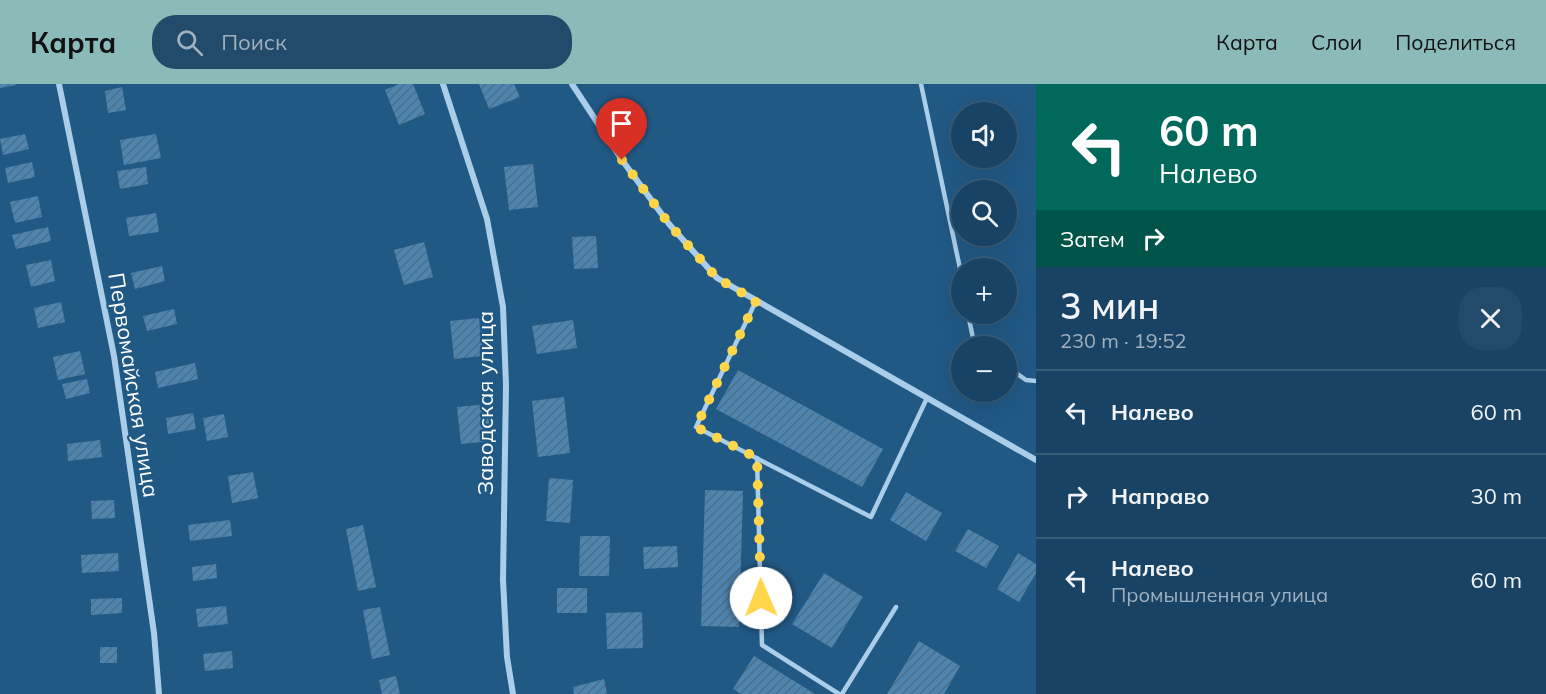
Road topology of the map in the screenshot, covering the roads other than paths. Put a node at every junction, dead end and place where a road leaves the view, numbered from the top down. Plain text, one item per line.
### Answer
1 (59, 84) edge
2 (443, 84) edge
3 (572, 84) edge
4 (921, 84) edge
5 (958, 258) edge
6 (756, 301) junction
7 (1017, 374) edge
8 (1036, 381) edge
9 (927, 398) junction
10 (757, 458) junction
11 (1036, 460) edge
12 (896, 607) dead end
13 (159, 694) edge
14 (513, 694) edge
15 (840, 694) edge

1 - 13 street, Первомайская улица
2 - 14 street, Заводская улица
3 - 6 street
4 - 5 lane
6 - 9 street
6 - 10 lane
7 - 8 lane
9 - 10 lane
9 - 11 street
10 - 15 lane
12 - 15 lane

